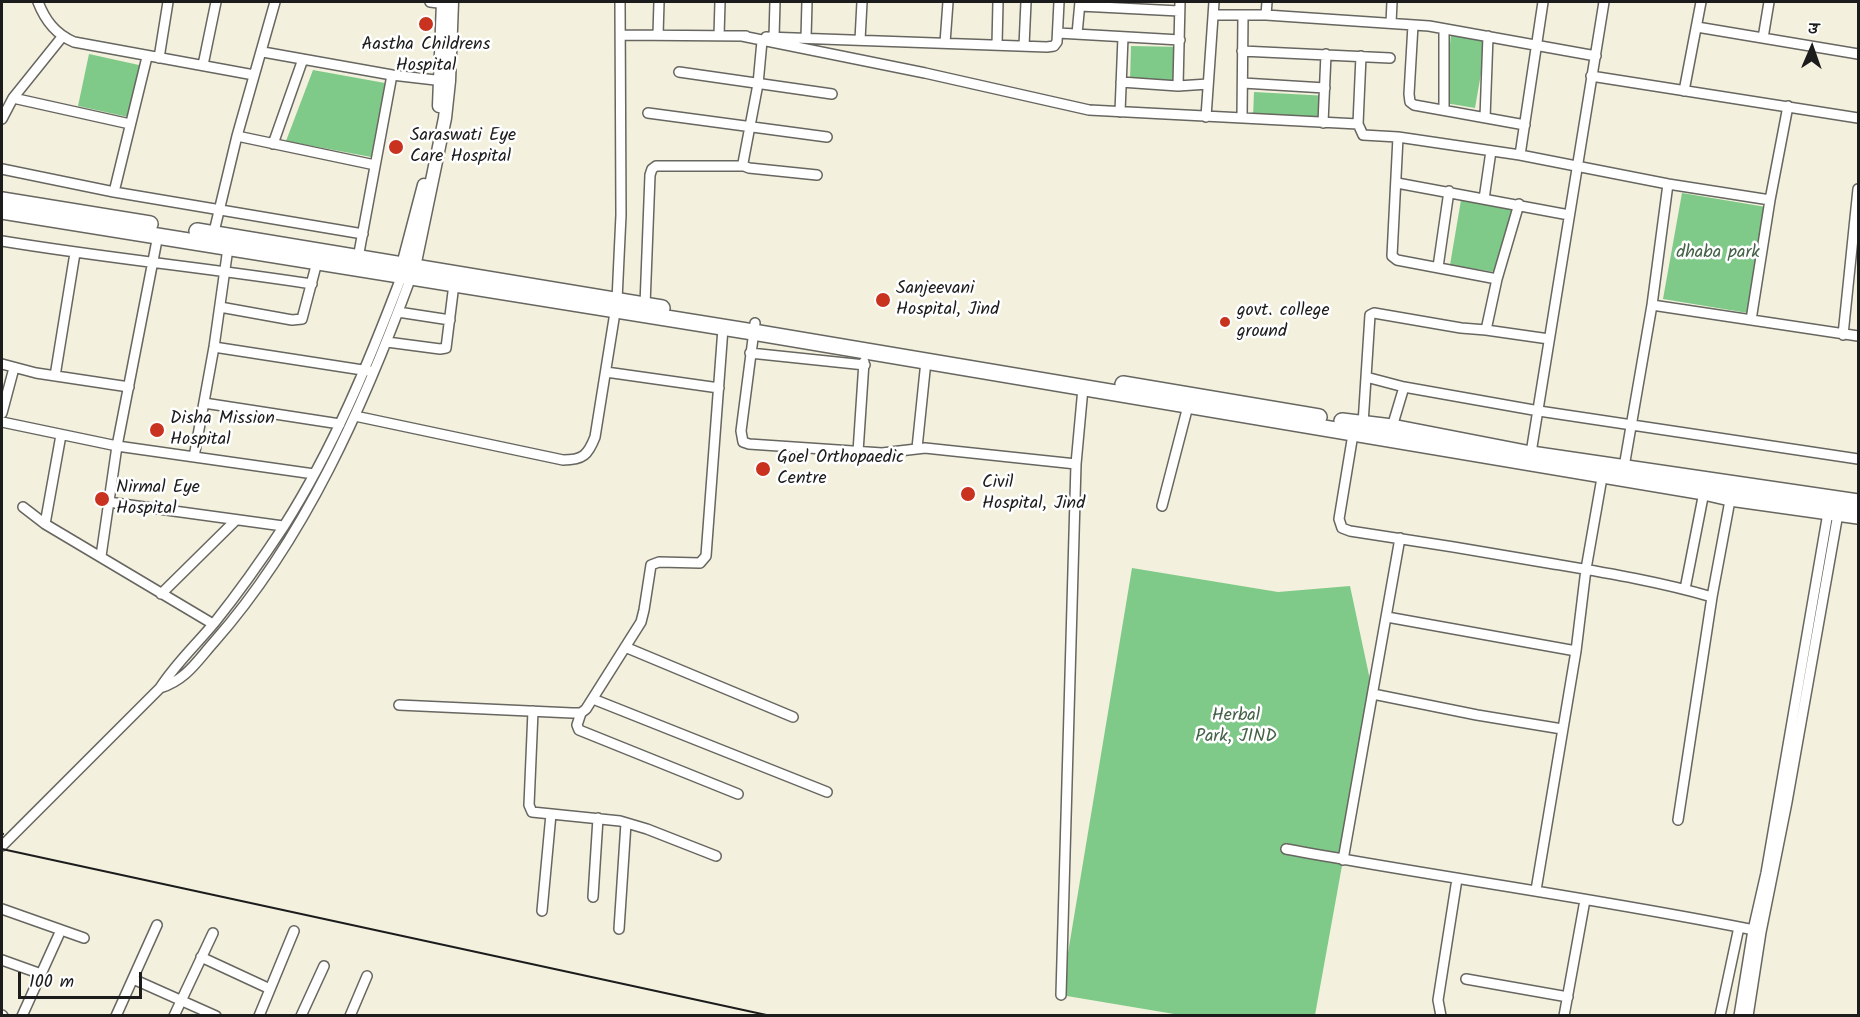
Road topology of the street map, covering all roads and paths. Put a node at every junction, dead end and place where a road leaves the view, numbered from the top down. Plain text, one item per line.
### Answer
1 (38, 2) edge
2 (168, 2) edge
3 (216, 2) edge
4 (275, 2) edge
5 (444, 2) edge
6 (620, 2) edge
7 (659, 2) edge
8 (720, 2) edge
9 (775, 2) edge
10 (807, 2) edge
11 (862, 2) edge
12 (948, 2) edge
13 (998, 2) edge
14 (1026, 2) edge
15 (1059, 2) edge
16 (1214, 2) edge
17 (1267, 2) edge
18 (1392, 2) edge
19 (1543, 2) edge
20 (1604, 2) edge
21 (1701, 2) edge
22 (1768, 2) edge
23 (1080, 4) edge
24 (1111, 4) edge
25 (1180, 6) edge
26 (1214, 15) junction
27 (1266, 15) junction
28 (1243, 16) junction
29 (1391, 23) junction
30 (1413, 25) junction
31 (1697, 27) junction
32 (1444, 29) junction
33 (1058, 33) junction
34 (1077, 34) junction
35 (621, 35) junction
36 (658, 35) junction
37 (719, 36) junction
38 (741, 36) junction
39 (1488, 36) junction
40 (62, 37) junction
41 (774, 37) junction
42 (1123, 37) junction
43 (806, 38) junction
44 (1763, 38) junction
45 (860, 40) junction
46 (1180, 40) junction
47 (762, 41) junction
48 (945, 43) junction
49 (997, 45) junction
50 (1536, 45) junction
51 (1024, 46) junction
52 (1242, 51) junction
53 (262, 52) junction
54 (1326, 54) junction
55 (1858, 54) edge
56 (1361, 56) junction
57 (1596, 56) junction
58 (147, 57) junction
59 (159, 58) junction
60 (1390, 58) dead end
61 (303, 59) junction
62 (203, 65) junction
63 (679, 72) dead end
64 (254, 75) junction
65 (392, 75) junction
66 (1591, 76) junction
67 (444, 81) junction
68 (1121, 82) junction
69 (1243, 83) junction
70 (758, 84) junction
71 (1208, 84) junction
72 (1178, 86) junction
73 (1325, 88) junction
74 (1684, 91) junction
75 (832, 94) dead end
76 (13, 98) junction
77 (1788, 106) junction
78 (1444, 110) junction
79 (1120, 112) junction
80 (648, 113) dead end
81 (1206, 117) junction
82 (1242, 117) junction
83 (1485, 118) junction
84 (1858, 118) edge
85 (2, 119) edge
86 (1323, 123) junction
87 (130, 124) junction
88 (1358, 124) junction
89 (1526, 125) junction
90 (750, 126) junction
91 (237, 136) junction
92 (827, 137) dead end
93 (1398, 137) junction
94 (273, 144) junction
95 (1491, 151) junction
96 (1520, 155) junction
97 (375, 165) junction
98 (744, 166) junction
99 (1577, 166) junction
100 (2, 169) edge
101 (817, 175) dead end
102 (1397, 183) junction
103 (1668, 184) junction
104 (1858, 189) edge
105 (1449, 191) junction
106 (114, 192) junction
107 (1484, 199) junction
108 (2, 200) edge
109 (1770, 200) junction
110 (1519, 204) junction
111 (218, 209) junction
112 (2, 211) edge
113 (1569, 215) junction
114 (363, 234) junction
115 (158, 236) junction
116 (212, 239) junction
117 (2, 243) edge
118 (228, 248) junction
119 (75, 253) junction
120 (358, 258) junction
121 (152, 262) junction
122 (316, 262) junction
123 (1438, 267) junction
124 (225, 271) junction
125 (408, 271) junction
126 (1497, 279) junction
127 (312, 284) junction
128 (454, 284) junction
129 (616, 305) junction
130 (645, 305) junction
131 (1652, 305) junction
132 (220, 307) junction
133 (398, 312) junction
134 (450, 320) junction
135 (1751, 320) junction
136 (723, 328) junction
137 (754, 328) junction
138 (1486, 330) junction
139 (1843, 335) junction
140 (1858, 336) edge
141 (1549, 339) junction
142 (387, 342) junction
143 (214, 347) junction
144 (750, 353) junction
145 (864, 358) junction
146 (926, 361) junction
147 (2, 364) edge
148 (14, 368) junction
149 (365, 370) junction
150 (606, 372) junction
151 (374, 374) junction
152 (55, 376) junction
153 (1366, 377) junction
154 (129, 387) junction
155 (719, 387) junction
156 (1404, 387) junction
157 (1083, 388) junction
158 (204, 403) junction
159 (1188, 406) junction
160 (1539, 411) junction
161 (2, 413) edge
162 (355, 416) junction
163 (2, 422) edge
164 (340, 424) junction
165 (1632, 426) junction
166 (1357, 427) junction
167 (1392, 427) junction
168 (61, 435) junction
169 (117, 446) junction
170 (916, 448) junction
171 (858, 452) junction
172 (194, 457) junction
173 (1530, 459) junction
174 (1858, 459) edge
175 (1076, 464) junction
176 (1624, 467) junction
177 (1603, 470) junction
178 (314, 474) junction
179 (1731, 491) junction
180 (1704, 492) junction
181 (108, 502) junction
182 (1858, 502) edge
183 (1162, 506) dead end
184 (1834, 506) junction
185 (23, 507) dead end
186 (1858, 516) edge
187 (236, 520) junction
188 (45, 524) junction
189 (283, 526) junction
190 (1400, 538) junction
191 (101, 556) junction
192 (258, 562) junction
193 (269, 569) junction
194 (1586, 569) junction
195 (1685, 589) junction
196 (160, 594) junction
197 (1712, 597) junction
198 (1387, 617) junction
199 (213, 624) junction
200 (625, 648) junction
201 (1576, 651) junction
202 (160, 688) junction
203 (1373, 694) junction
204 (593, 699) junction
205 (399, 705) dead end
206 (533, 711) junction
207 (581, 713) junction
208 (793, 717) dead end
209 (1562, 729) junction
210 (827, 792) dead end
211 (738, 794) dead end
212 (551, 814) junction
213 (598, 818) junction
214 (1678, 820) dead end
215 (626, 823) junction
216 (2, 846) edge
217 (1286, 849) dead end
218 (716, 856) dead end
219 (1343, 860) junction
220 (1457, 879) junction
221 (1536, 890) junction
222 (593, 897) dead end
223 (1585, 900) junction
224 (2, 909) edge
225 (542, 911) dead end
226 (157, 925) dead end
227 (1739, 927) junction
228 (620, 929) dead end
229 (61, 930) junction
230 (294, 931) dead end
231 (1757, 931) junction
232 (213, 933) dead end
233 (84, 938) dead end
234 (201, 957) junction
235 (2, 960) edge
236 (324, 966) dead end
237 (41, 974) junction
238 (367, 976) dead end
239 (133, 979) junction
240 (1467, 979) dead end
241 (270, 989) junction
242 (1061, 995) dead end
243 (1568, 997) junction
244 (181, 1000) junction
245 (22, 1016) edge
246 (116, 1016) edge
247 (174, 1016) edge
248 (216, 1016) edge
249 (259, 1016) edge
250 (301, 1016) edge
251 (350, 1016) edge
252 (1441, 1016) edge
253 (1564, 1016) edge
254 (1720, 1016) edge
255 (1739, 1016) edge
256 (1748, 1016) edge

1 - 40 street
2 - 59 street
3 - 62 street
4 - 53 street
5 - 67 street
6 - 35 street
7 - 36 street
8 - 37 street
9 - 41 street
10 - 43 street
11 - 45 street
12 - 48 street
13 - 49 street
14 - 51 street
15 - 33 street
16 - 26 street
17 - 27 street
18 - 29 street
19 - 50 street
20 - 57 street
21 - 31 street
22 - 44 street
23 - 24 street
23 - 34 street
24 - 25 street
25 - 46 street
26 - 28 street
26 - 71 street
27 - 28 street
27 - 29 street
28 - 52 street
29 - 30 street
30 - 32 street
30 - 78 street
31 - 44 street
31 - 74 street
32 - 39 street
32 - 78 street
33 - 34 street
33 - 51 street
34 - 42 street
35 - 36 street
35 - 129 street
36 - 37 street
37 - 38 street
38 - 41 street
38 - 47 street
39 - 50 street
39 - 83 street
40 - 58 street
40 - 76 street
41 - 43 street
42 - 46 street
42 - 68 street
43 - 45 street
44 - 55 street
45 - 48 street
46 - 72 street
47 - 70 street
47 - 79 street
48 - 49 street
49 - 51 street
50 - 57 street
50 - 89 street
52 - 54 street
52 - 69 street
53 - 61 street
53 - 64 street
54 - 56 street
54 - 73 street
56 - 60 street
56 - 88 street
57 - 66 street
58 - 59 street
58 - 87 street
59 - 62 street
61 - 65 street
61 - 94 street
62 - 64 street
63 - 70 street
64 - 91 street
65 - 67 street
65 - 97 street
66 - 74 street
66 - 99 street
67 - 125 street
68 - 72 street
68 - 79 street
69 - 73 street
69 - 82 street
70 - 75 street
70 - 90 street
71 - 72 street
71 - 81 street
73 - 86 street
74 - 77 street
76 - 85 street
76 - 87 street
77 - 84 street
77 - 109 street
78 - 83 street
79 - 81 street
80 - 90 street
81 - 82 street
82 - 86 street
83 - 89 street
86 - 88 street
87 - 106 street
88 - 93 street
89 - 96 street
90 - 92 street
90 - 98 street
91 - 94 street
91 - 111 street
93 - 95 street
93 - 102 street
94 - 97 street
95 - 96 street
95 - 107 street
96 - 99 street
97 - 114 street
98 - 101 street
98 - 130 street
99 - 103 street
99 - 113 street
100 - 106 street
102 - 105 street
102 - 123 street
103 - 109 street
103 - 131 street
104 - 139 street
105 - 107 street
105 - 123 street
106 - 111 street
107 - 110 street
108 - 116 highway
109 - 135 street
110 - 113 street
110 - 126 street
111 - 114 street
111 - 116 street
112 - 115 highway
113 - 141 street
114 - 120 street
115 - 116 highway
115 - 121 street
116 - 118 highway
116 - 120 highway
117 - 119 street
118 - 122 highway
118 - 124 street
119 - 121 street
119 - 152 street
120 - 125 highway
121 - 124 street
121 - 154 street
122 - 125 highway
122 - 127 street
123 - 126 street
124 - 127 street
124 - 132 street
125 - 128 highway
125 - 129 highway
125 - 133 street
125 - 149 street
126 - 138 street
127 - 132 street
128 - 129 highway
128 - 134 street
129 - 130 highway
129 - 136 highway
129 - 150 street
130 - 137 highway
131 - 135 street
131 - 165 street
132 - 143 street
133 - 134 street
133 - 142 street
134 - 142 street
135 - 139 street
136 - 137 highway
136 - 155 street
137 - 144 street
137 - 145 highway
137 - 166 highway
138 - 141 street
138 - 153 street
139 - 140 street
141 - 160 street
142 - 151 street
143 - 149 street
143 - 158 street
144 - 145 street
144 - 171 street
145 - 146 highway
145 - 171 street
146 - 157 highway
146 - 170 street
147 - 148 street
148 - 152 street
148 - 161 street
149 - 151 street
149 - 164 street
150 - 155 street
150 - 162 street
151 - 162 street
152 - 154 street
153 - 156 street
153 - 166 street
154 - 169 street
155 - 200 street
156 - 160 street
156 - 167 street
157 - 159 highway
157 - 175 street
158 - 164 street
158 - 172 street
159 - 166 highway
159 - 183 street
160 - 165 street
160 - 173 street
162 - 193 street
163 - 168 street
164 - 178 street
165 - 174 street
165 - 176 street
166 - 167 highway
166 - 173 highway
166 - 190 street
167 - 173 highway
168 - 169 street
168 - 188 street
169 - 172 street
169 - 181 street
170 - 171 street
170 - 175 street
172 - 178 street
173 - 177 highway
175 - 242 street
176 - 177 highway
176 - 179 highway
177 - 180 highway
177 - 194 street
178 - 189 street
179 - 180 highway
179 - 184 highway
179 - 197 street
180 - 195 street
181 - 187 street
181 - 191 street
182 - 184 highway
184 - 186 highway
184 - 231 street
185 - 188 street
187 - 189 street
187 - 196 street
188 - 191 street
189 - 192 street
190 - 194 street
190 - 198 street
191 - 196 street
192 - 193 street
192 - 199 street
193 - 202 street
194 - 195 street
194 - 201 street
195 - 197 street
196 - 199 street
197 - 214 street
198 - 201 street
198 - 203 street
199 - 202 street
200 - 204 street
200 - 208 street
201 - 209 street
202 - 216 street
203 - 209 street
203 - 219 street
204 - 207 street
204 - 210 street
205 - 206 street
206 - 207 street
206 - 212 street
207 - 211 street
209 - 221 street
212 - 213 street
212 - 225 street
213 - 215 street
213 - 222 street
215 - 218 street
215 - 228 street
217 - 219 street
219 - 220 street
220 - 221 street
220 - 252 street
221 - 223 street
223 - 227 street
223 - 243 street
224 - 229 street
226 - 239 street
227 - 231 street
227 - 254 street
229 - 233 street
229 - 237 street
230 - 241 street
231 - 255 street
231 - 256 street
232 - 234 street
234 - 241 street
234 - 244 street
235 - 237 street
236 - 250 street
237 - 245 street
238 - 251 street
239 - 244 street
239 - 246 street
240 - 243 street
241 - 249 street
243 - 253 street
244 - 247 street
244 - 248 street

